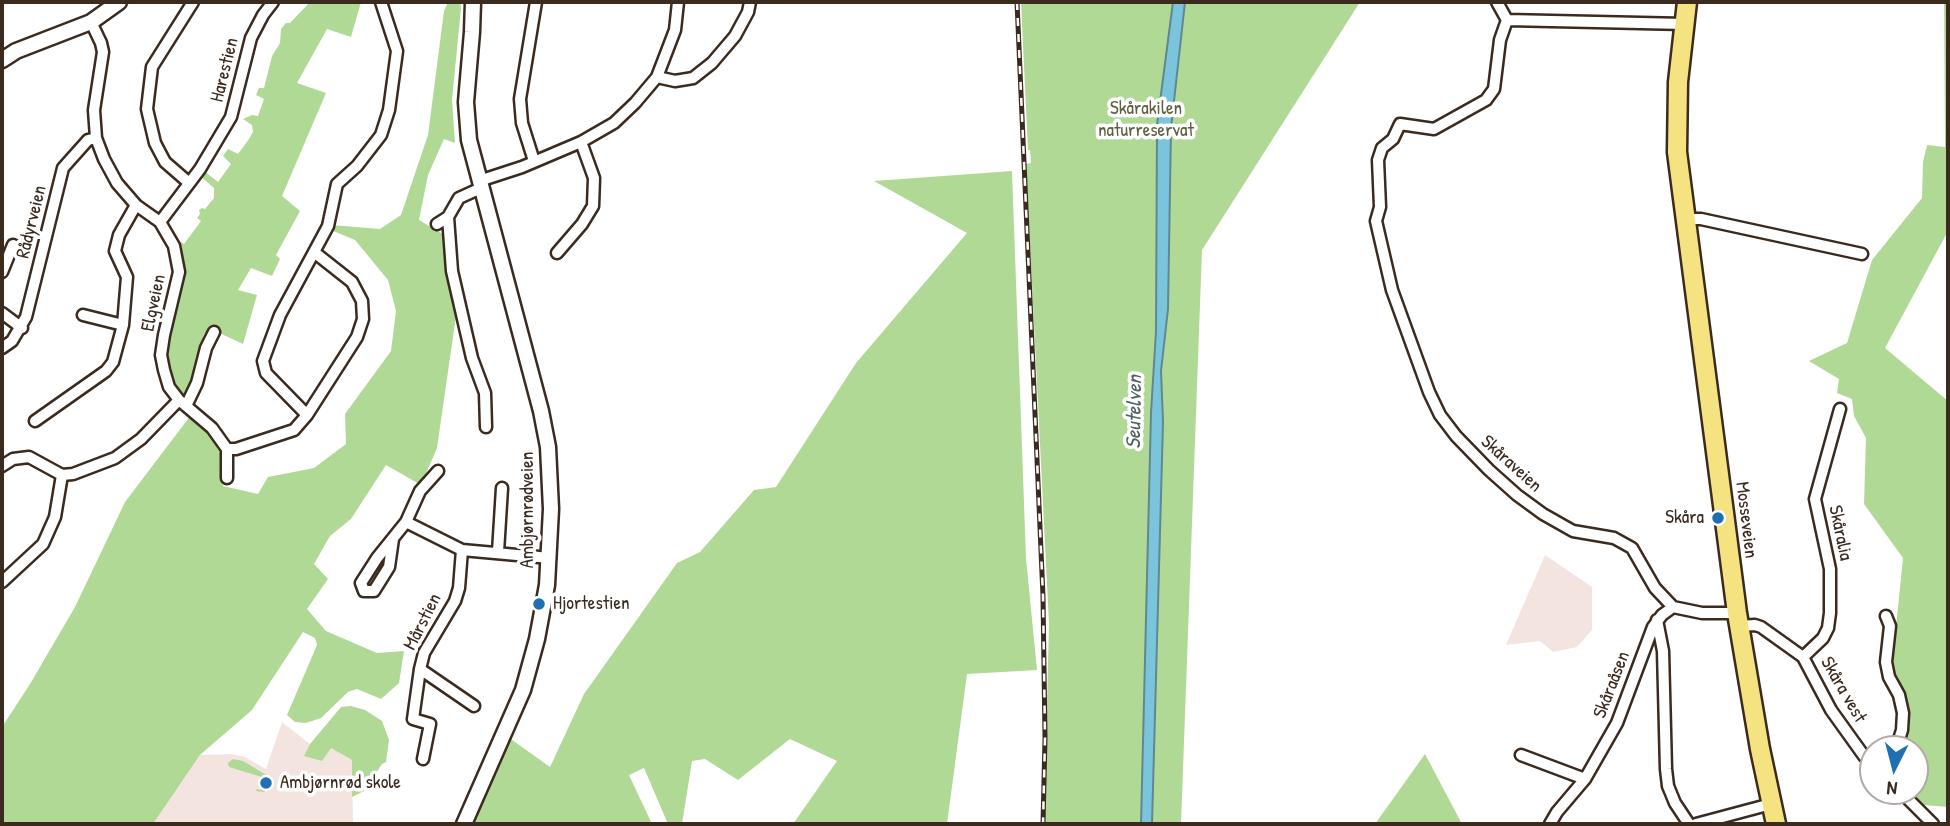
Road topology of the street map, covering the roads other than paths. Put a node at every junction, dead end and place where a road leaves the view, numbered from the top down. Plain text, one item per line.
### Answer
1 (119, 2) edge
2 (193, 2) edge
3 (273, 2) edge
4 (382, 2) edge
5 (472, 2) edge
6 (536, 2) edge
7 (678, 2) edge
8 (750, 2) edge
9 (1497, 2) edge
10 (1687, 2) edge
11 (1507, 20) junction
12 (91, 22) junction
13 (1685, 24) junction
14 (2, 60) edge
15 (657, 77) junction
16 (96, 138) junction
17 (581, 142) junction
18 (534, 161) junction
19 (188, 182) junction
20 (480, 185) junction
21 (136, 205) junction
22 (448, 217) junction
23 (1685, 219) junction
24 (160, 222) junction
25 (437, 224) dead end
26 (13, 245) dead end
27 (314, 252) junction
28 (557, 253) dead end
29 (1862, 254) dead end
30 (2, 272) edge
31 (2, 313) edge
32 (83, 316) dead end
33 (123, 325) junction
34 (22, 328) junction
35 (214, 331) dead end
36 (2, 348) edge
37 (183, 403) junction
38 (1840, 409) dead end
39 (307, 415) junction
40 (35, 421) dead end
41 (486, 427) dead end
42 (227, 449) junction
43 (2, 466) edge
44 (438, 471) dead end
45 (62, 475) junction
46 (227, 478) dead end
47 (502, 488) dead end
48 (406, 522) junction
49 (393, 539) junction
50 (462, 550) junction
51 (498, 552) junction
52 (550, 558) junction
53 (2, 582) edge
54 (1673, 607) junction
55 (1886, 616) dead end
56 (1738, 619) junction
57 (1657, 620) junction
58 (1803, 657) junction
59 (420, 669) junction
60 (474, 706) dead end
61 (1900, 735) edge
62 (1859, 749) edge
63 (1521, 755) dead end
64 (423, 759) dead end
65 (1585, 779) junction
66 (1771, 804) junction
67 (1914, 805) edge
68 (464, 824) edge
69 (1550, 824) edge
70 (1689, 824) edge
71 (1696, 824) edge
72 (1776, 824) edge
73 (1933, 824) edge

1 - 12 street
2 - 19 street
3 - 19 street, Harestien
4 - 27 street
5 - 20 street, Ambjørnrødveien
6 - 18 street
7 - 15 street
8 - 15 street
9 - 11 street
10 - 13 highway, Mosseveien
11 - 13 street
11 - 54 street, Skåraveien
12 - 14 street
12 - 16 street, Elgveien
13 - 23 highway, Mosseveien
15 - 17 street
16 - 21 street, Elgveien
16 - 34 street, Rådyrveien
17 - 18 street
17 - 28 street
18 - 20 street
19 - 24 street, Harestien
20 - 22 street
20 - 52 street, Ambjørnrødveien
21 - 24 street, Elgveien
21 - 33 street
22 - 25 street
22 - 41 street
23 - 29 street
23 - 56 highway, Mosseveien
24 - 37 street, Elgveien
26 - 30 street, Rådyrveien
27 - 39 street
27 - 39 street
31 - 34 street
32 - 33 street
33 - 40 street
34 - 36 street
35 - 37 street
37 - 42 street, Elgveien
37 - 45 street
38 - 58 street, Skåralia
39 - 42 street
42 - 46 street
43 - 45 street
44 - 48 street
45 - 53 street
47 - 51 street
48 - 49 street
48 - 50 street
49 - 49 street
50 - 51 street
50 - 59 street, Mårstien
51 - 52 street
52 - 68 street, Ambjørnrødveien
54 - 56 street
54 - 57 street, Skåraåsen
55 - 61 street
56 - 58 street, Skåra vest
56 - 66 highway, Mosseveien
57 - 65 street, Skåraåsen
57 - 70 street
58 - 62 street, Skåra vest
59 - 60 street, Mårstien
59 - 64 street, Mårstien
63 - 65 street
65 - 69 street, Skåraåsen
66 - 71 street
66 - 72 highway, Mosseveien
67 - 73 street

